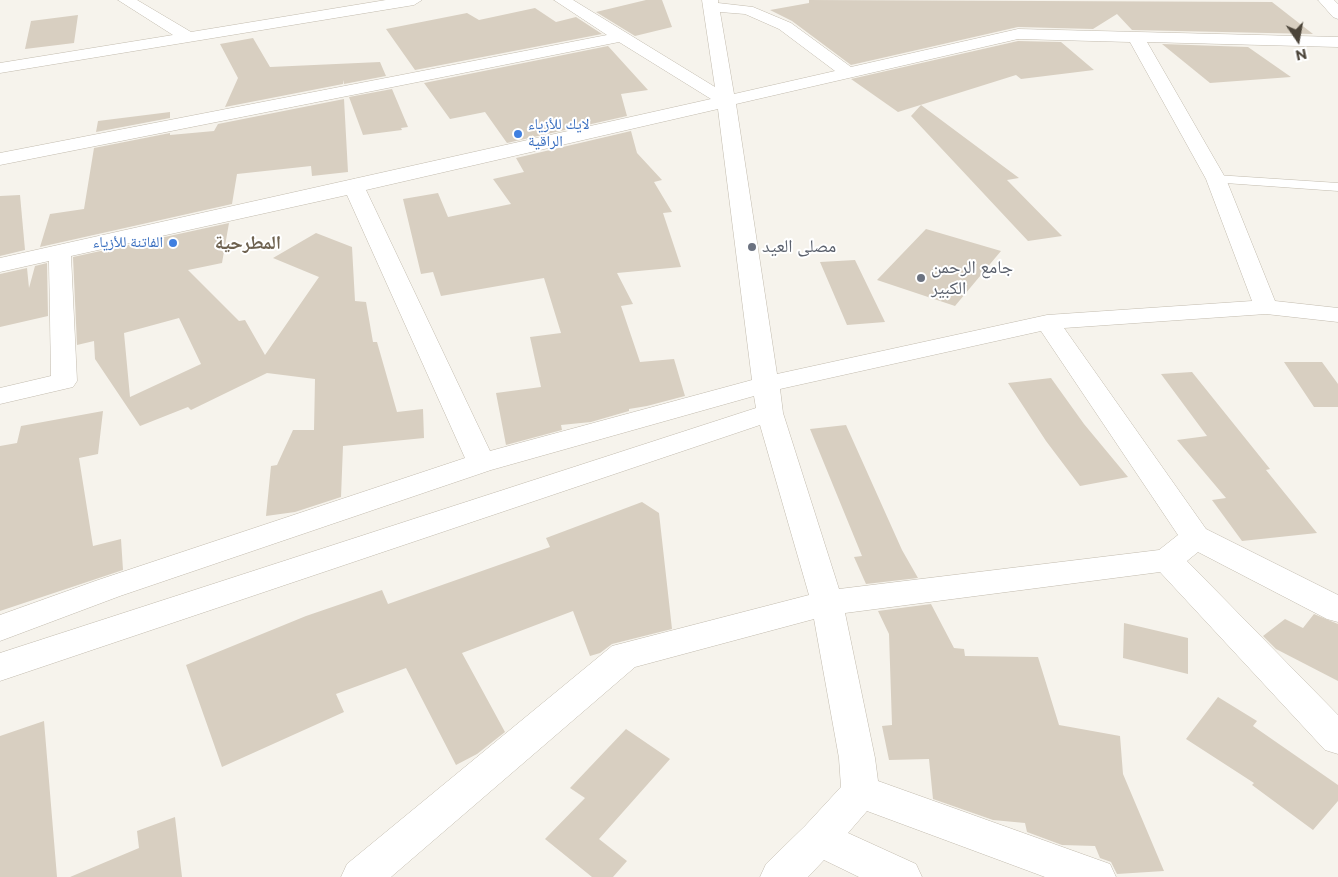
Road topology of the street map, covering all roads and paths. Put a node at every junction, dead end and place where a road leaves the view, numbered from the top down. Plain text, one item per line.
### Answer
1 (126, 0) edge
2 (414, 0) edge
3 (562, 0) edge
4 (756, 0) edge
5 (1326, 0) edge
6 (710, 3) edge
7 (356, 4) edge
8 (1338, 14) edge
9 (620, 36) junction
10 (188, 37) junction
11 (1136, 37) junction
12 (1338, 42) edge
13 (0, 68) edge
14 (848, 73) junction
15 (726, 101) junction
16 (0, 159) edge
17 (1216, 179) junction
18 (354, 187) junction
19 (1338, 187) edge
20 (60, 252) junction
21 (0, 265) edge
22 (1266, 307) junction
23 (1338, 315) edge
24 (1047, 322) junction
25 (0, 396) edge
26 (768, 398) junction
27 (481, 463) junction
28 (1195, 537) junction
29 (1167, 560) junction
30 (827, 603) junction
31 (1338, 610) edge
32 (0, 628) edge
33 (0, 667) edge
34 (1338, 739) edge
35 (860, 792) junction
36 (819, 839) junction
37 (361, 877) edge
38 (780, 877) edge
39 (902, 877) edge
40 (1096, 877) edge

1 - 10 street
2 - 7 street
3 - 9 street
4 - 6 street
5 - 8 street
6 - 14 street
6 - 15 street
7 - 10 street
9 - 15 street
9 - 16 street
10 - 13 street
11 - 12 street
11 - 14 street
11 - 17 street
14 - 15 street
15 - 18 street
15 - 26 street
17 - 19 lane
17 - 22 street
18 - 20 street
18 - 27 street
20 - 21 street
20 - 25 street
22 - 23 street
22 - 24 street
24 - 26 street
24 - 28 street
26 - 27 street
26 - 30 street
26 - 33 street
27 - 32 street
28 - 29 street
28 - 31 street
29 - 30 street
29 - 34 street
30 - 35 street
30 - 37 street
35 - 36 street
35 - 40 street
36 - 38 street
36 - 39 street

